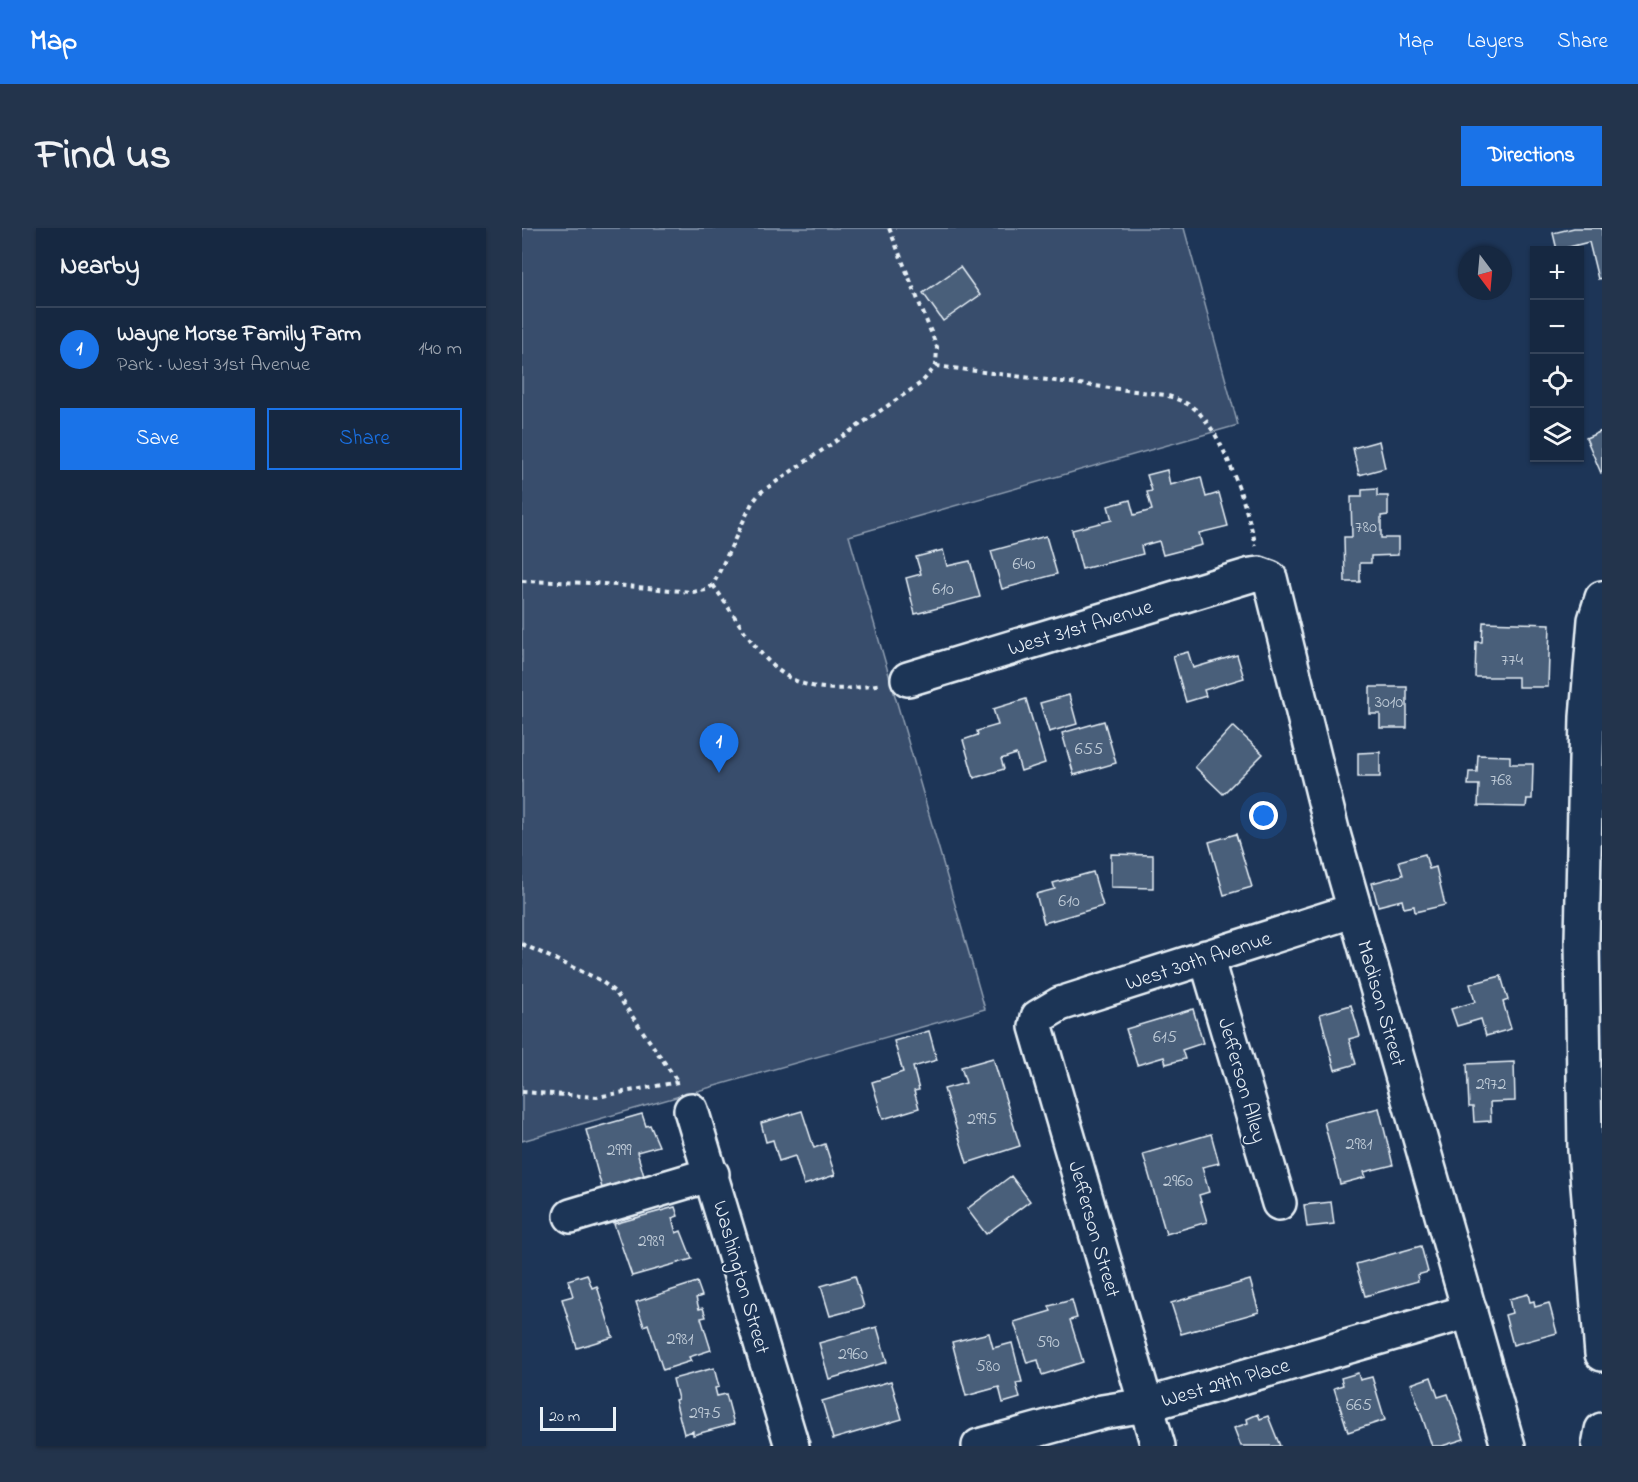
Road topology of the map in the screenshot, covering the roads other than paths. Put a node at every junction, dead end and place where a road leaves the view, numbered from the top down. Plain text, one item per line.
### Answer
1 (1255, 574) joint
2 (1602, 598) edge
3 (908, 678) road end
4 (1355, 910) junction
5 (1206, 957) junction
6 (1042, 1012) joint
7 (685, 1096) road end
8 (712, 1174) junction
9 (1279, 1203) dead end
10 (571, 1216) dead end
11 (1470, 1311) junction
12 (1602, 1354) edge
13 (1146, 1405) junction
14 (1602, 1430) edge
15 (792, 1446) edge
16 (979, 1446) edge
17 (1158, 1446) edge
18 (1508, 1446) edge
19 (1599, 1446) edge

1 - 3 street, West 31st Avenue
1 - 4 street, Madison Street
2 - 12 street
4 - 5 street, West 30th Avenue
4 - 11 street, Madison Street
5 - 6 street, West 30th Avenue
5 - 9 street, Jefferson Alley
6 - 13 street, Jefferson Street
7 - 8 street, Washington Street
8 - 10 street
8 - 15 street, Washington Street
11 - 13 street, West 29th Place
11 - 18 street, Madison Street
13 - 16 street, West 29th Place
13 - 17 street, Jefferson Street
14 - 19 street

